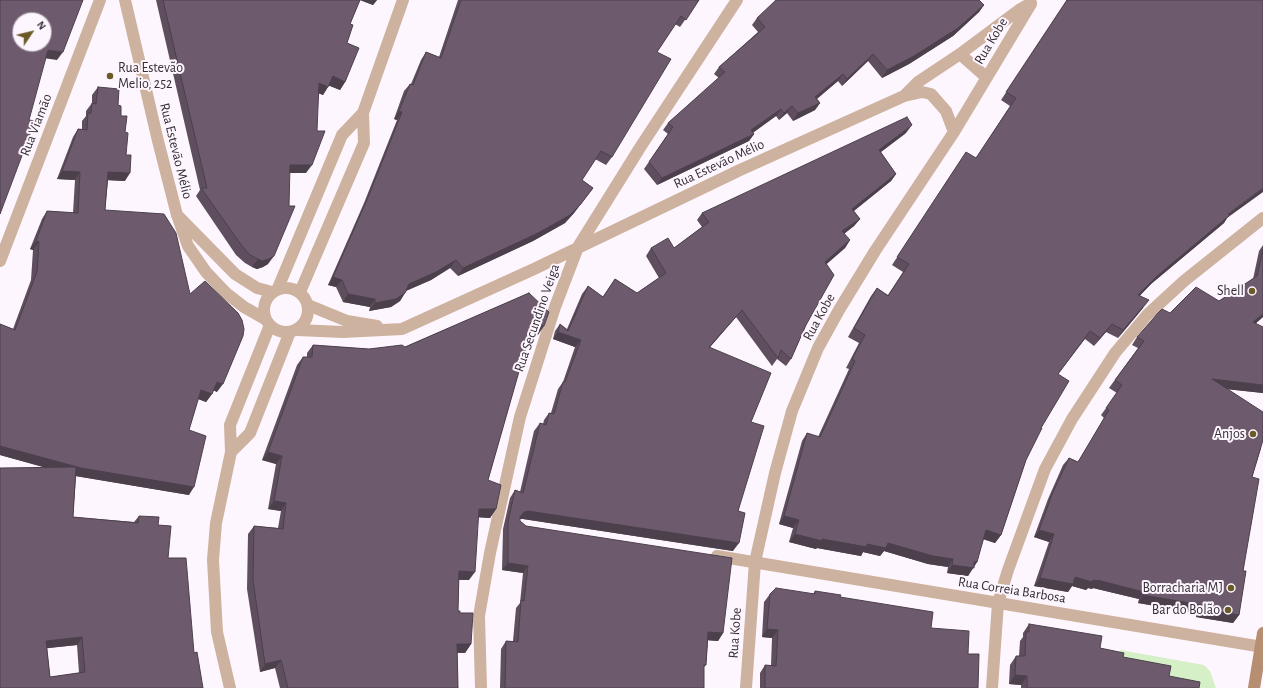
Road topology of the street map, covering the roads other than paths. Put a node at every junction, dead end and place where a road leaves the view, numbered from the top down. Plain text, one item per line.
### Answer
1 (100, 0) edge
2 (125, 0) edge
3 (404, 0) edge
4 (737, 0) edge
5 (1032, 1) edge
6 (960, 54) junction
7 (986, 77) junction
8 (904, 96) junction
9 (363, 113) junction
10 (954, 132) junction
11 (177, 215) junction
12 (1263, 218) edge
13 (578, 247) junction
14 (0, 261) edge
15 (275, 290) junction
16 (300, 292) junction
17 (308, 305) junction
18 (267, 322) junction
19 (402, 330) junction
20 (293, 331) junction
21 (231, 452) junction
22 (709, 555) edge
23 (755, 562) junction
24 (998, 603) junction
25 (1263, 633) edge
26 (1262, 647) edge
27 (230, 688) edge
28 (481, 688) edge
29 (746, 688) edge
30 (992, 688) edge
31 (1254, 688) edge

1 - 14 street, Rua Viamão
2 - 11 street, Rua Estevão Mélio
3 - 9 street
4 - 13 street, Rua Secundino Veiga
5 - 6 street, Rua Estevão Mélio
5 - 7 street, Rua Kobe
6 - 7 street
6 - 8 street, Rua Estevão Mélio
7 - 10 street, Rua Kobe
8 - 10 street
8 - 13 street, Rua Estevão Mélio
9 - 15 street
9 - 16 street
10 - 23 street, Rua Kobe
11 - 15 street, Rua Estevão Mélio
11 - 18 street, Rua Estevão Mélio
12 - 24 street
13 - 19 street, Rua Estevão Mélio
13 - 28 street, Rua Secundino Veiga
15 - 16 street
15 - 18 street
16 - 17 street
17 - 19 street
17 - 20 street
18 - 20 street
18 - 21 street
19 - 20 street, Rua Estevão Mélio
20 - 21 street
21 - 27 street
22 - 23 street, Rua Correia Barbosa
23 - 24 street, Rua Correia Barbosa
23 - 29 street, Rua Kobe
24 - 26 street, Rua Correia Barbosa
24 - 30 street
25 - 26 main road
26 - 31 main road

